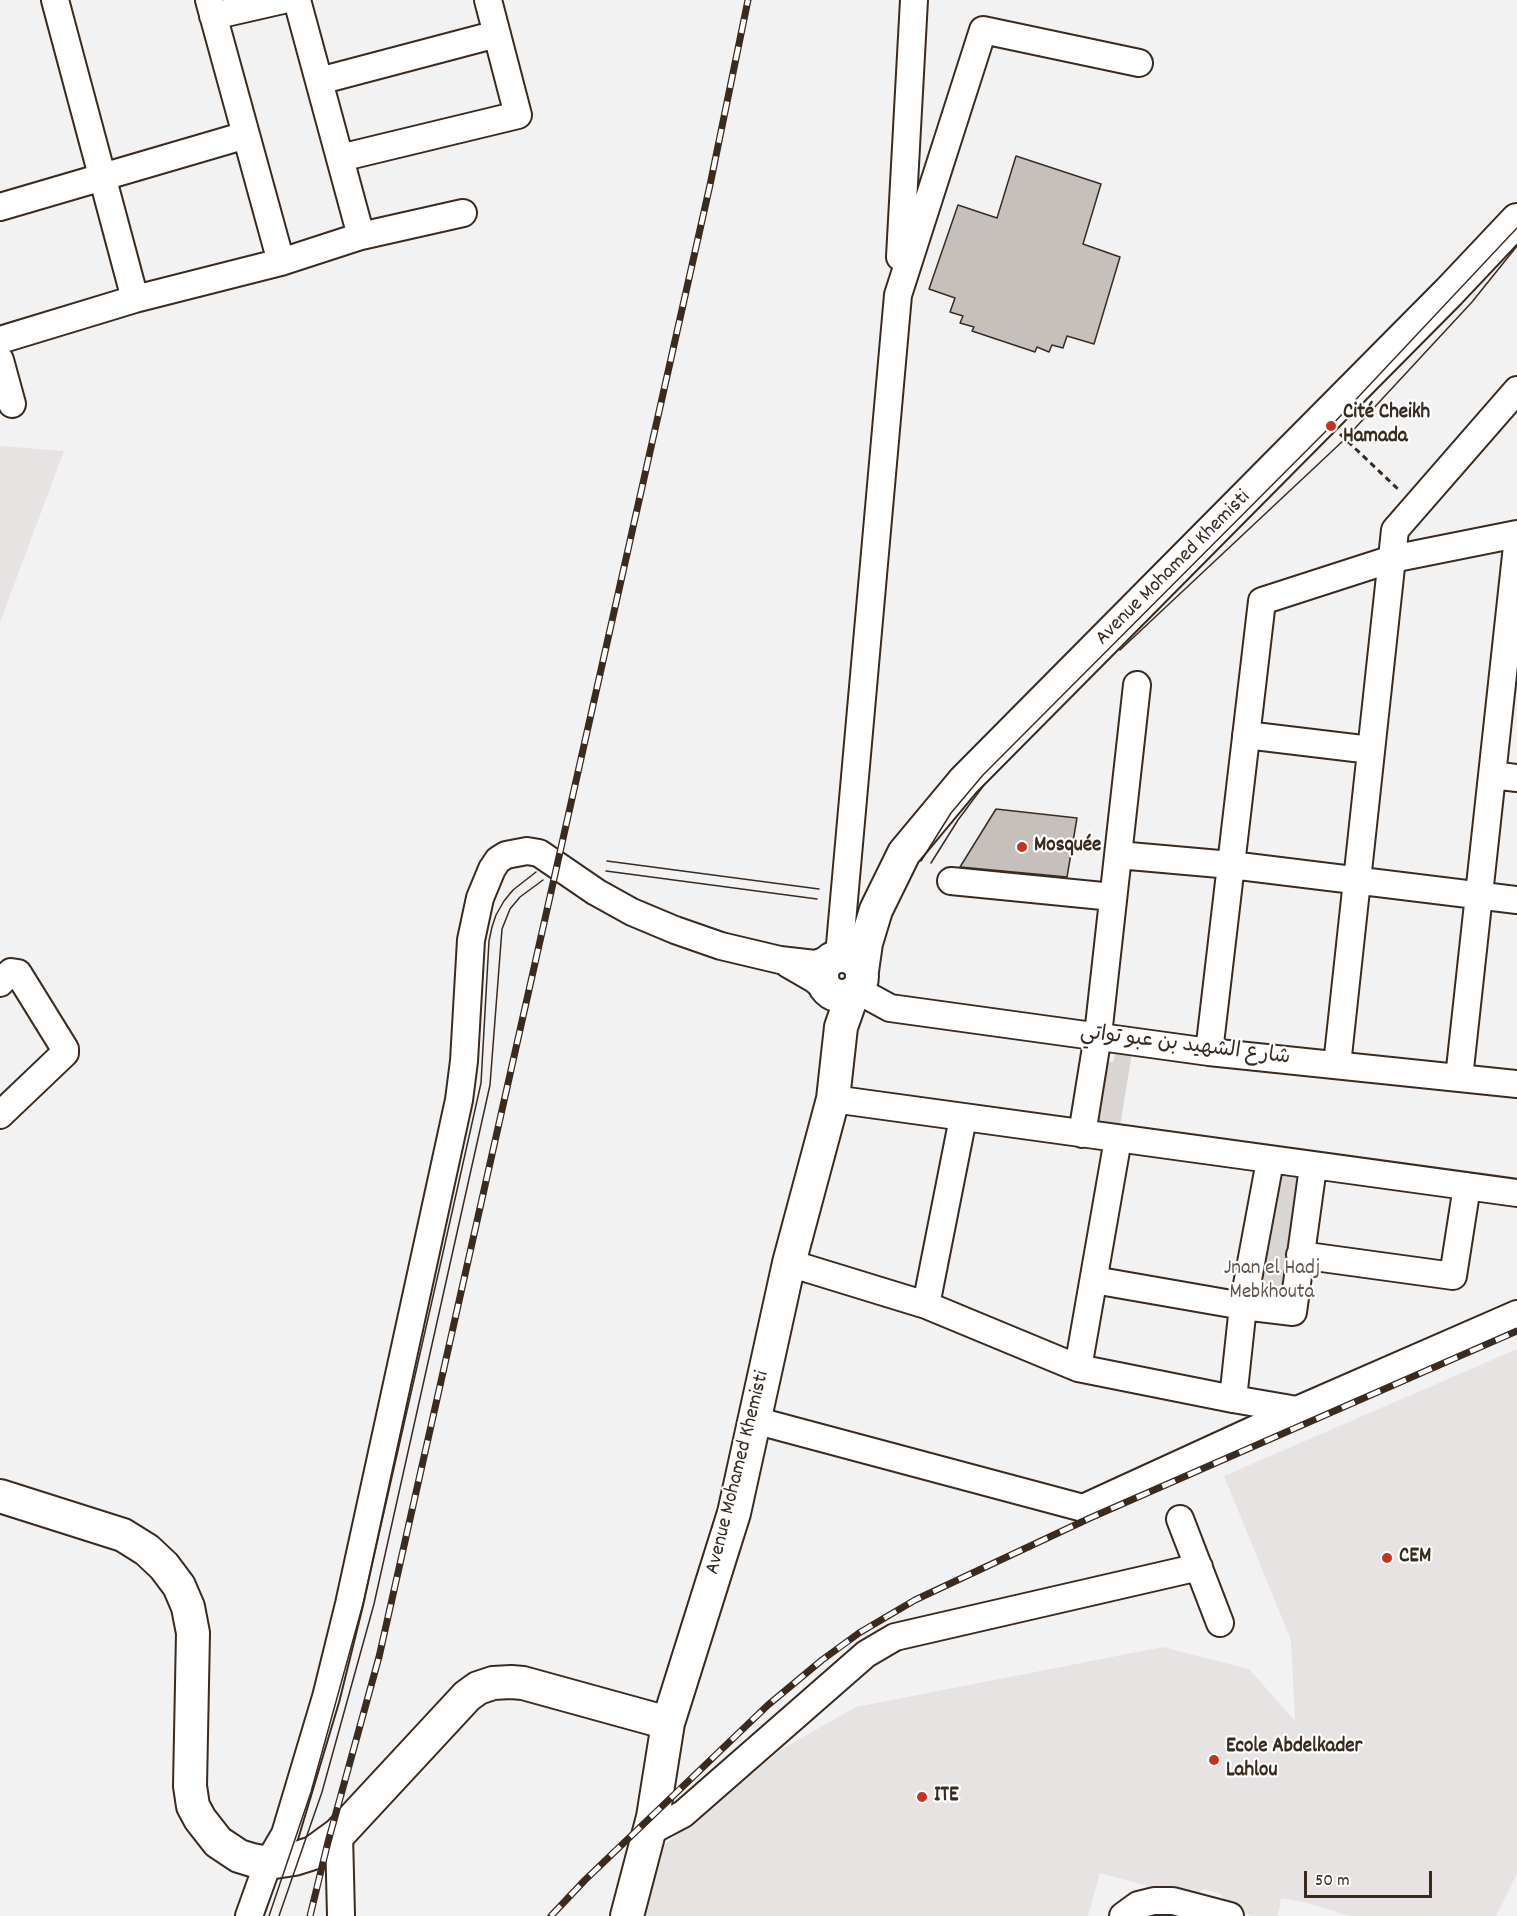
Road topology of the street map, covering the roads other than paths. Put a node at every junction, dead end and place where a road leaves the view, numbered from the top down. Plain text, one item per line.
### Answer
1 (55, 0) edge
2 (282, 0) edge
3 (297, 0) edge
4 (488, 0) edge
5 (914, 0) edge
6 (211, 8) edge
7 (497, 34) junction
8 (1139, 63) dead end
9 (319, 81) junction
10 (246, 135) junction
11 (340, 158) junction
12 (102, 177) junction
13 (0, 207) edge
14 (463, 213) dead end
15 (1517, 220) edge
16 (361, 236) junction
17 (281, 262) junction
18 (898, 295) junction
19 (135, 299) junction
20 (0, 340) edge
21 (0, 360) edge
22 (1517, 390) edge
23 (12, 404) dead end
24 (1517, 534) edge
25 (1517, 546) edge
26 (1392, 559) junction
27 (1137, 685) dead end
28 (1246, 735) junction
29 (1371, 750) junction
30 (1505, 777) edge
31 (1118, 855) junction
32 (1231, 865) junction
33 (1357, 880) junction
34 (951, 881) dead end
35 (1479, 896) junction
36 (1113, 897) junction
37 (1517, 900) edge
38 (846, 972) junction
39 (0, 982) edge
40 (1098, 1035) junction
41 (1209, 1052) junction
42 (1337, 1065) junction
43 (1459, 1078) junction
44 (1517, 1084) edge
45 (833, 1099) junction
46 (0, 1115) edge
47 (963, 1118) junction
48 (1082, 1134) junction
49 (1118, 1139) junction
50 (1270, 1161) junction
51 (1313, 1167) junction
52 (1467, 1186) junction
53 (1517, 1193) edge
54 (1300, 1255) junction
55 (789, 1263) junction
56 (1094, 1280) junction
57 (926, 1305) junction
58 (1243, 1306) junction
59 (1517, 1314) edge
60 (1078, 1368) junction
61 (1233, 1399) junction
62 (1297, 1410) junction
63 (754, 1420) junction
64 (0, 1496) edge
65 (1180, 1519) dead end
66 (1199, 1567) junction
67 (1220, 1623) dead end
68 (668, 1722) junction
69 (649, 1832) junction
70 (339, 1834) junction
71 (268, 1863) junction
72 (249, 1916) edge
73 (341, 1916) edge
74 (627, 1916) edge
75 (1123, 1916) edge
76 (1230, 1916) edge

1 - 12 street
2 - 6 street
3 - 9 street
4 - 7 street
5 - 18 street
6 - 10 street
7 - 9 street
7 - 11 street
8 - 18 street
9 - 11 street
10 - 12 street
10 - 17 street
11 - 16 street
12 - 13 street
12 - 19 street
14 - 16 street
15 - 38 main road, Avenue Mohamed Khemisti
16 - 17 street
17 - 19 street
18 - 38 street
19 - 20 street
21 - 23 street
22 - 26 street
24 - 26 street
25 - 30 street
26 - 28 street
26 - 29 street
27 - 31 street
28 - 29 street
28 - 32 street
29 - 33 street
30 - 35 street
31 - 32 street
31 - 36 street
32 - 33 street
32 - 41 street
33 - 35 street
33 - 42 street
34 - 36 street
35 - 37 street
35 - 43 street
36 - 40 street
38 - 40 street, شارع الشهيد بن عبو تواتي
38 - 45 main road, Avenue Mohamed Khemisti
38 - 71 street
39 - 46 street
40 - 41 street, شارع الشهيد بن عبو تواتي
40 - 48 street
41 - 42 street, شارع الشهيد بن عبو تواتي
42 - 43 street, شارع الشهيد بن عبو تواتي
43 - 44 street, شارع الشهيد بن عبو تواتي
45 - 47 street
45 - 55 main road, Avenue Mohamed Khemisti
47 - 48 street
47 - 57 street
48 - 49 street
49 - 50 street
49 - 56 street
50 - 51 street
50 - 58 street
51 - 52 street
51 - 54 street
52 - 53 street
52 - 54 street
54 - 58 street
55 - 57 street
55 - 63 main road, Avenue Mohamed Khemisti
56 - 58 street
56 - 60 street
57 - 60 street
58 - 61 street
59 - 62 street
60 - 61 street
61 - 62 street
62 - 63 street
63 - 68 main road, Avenue Mohamed Khemisti
64 - 71 main road
65 - 66 street
66 - 67 street
66 - 69 street
68 - 69 main road, Avenue Mohamed Khemisti
68 - 70 main road
69 - 74 main road, Avenue Mohamed Khemisti
70 - 71 main road
70 - 73 street
71 - 72 street
75 - 76 street

